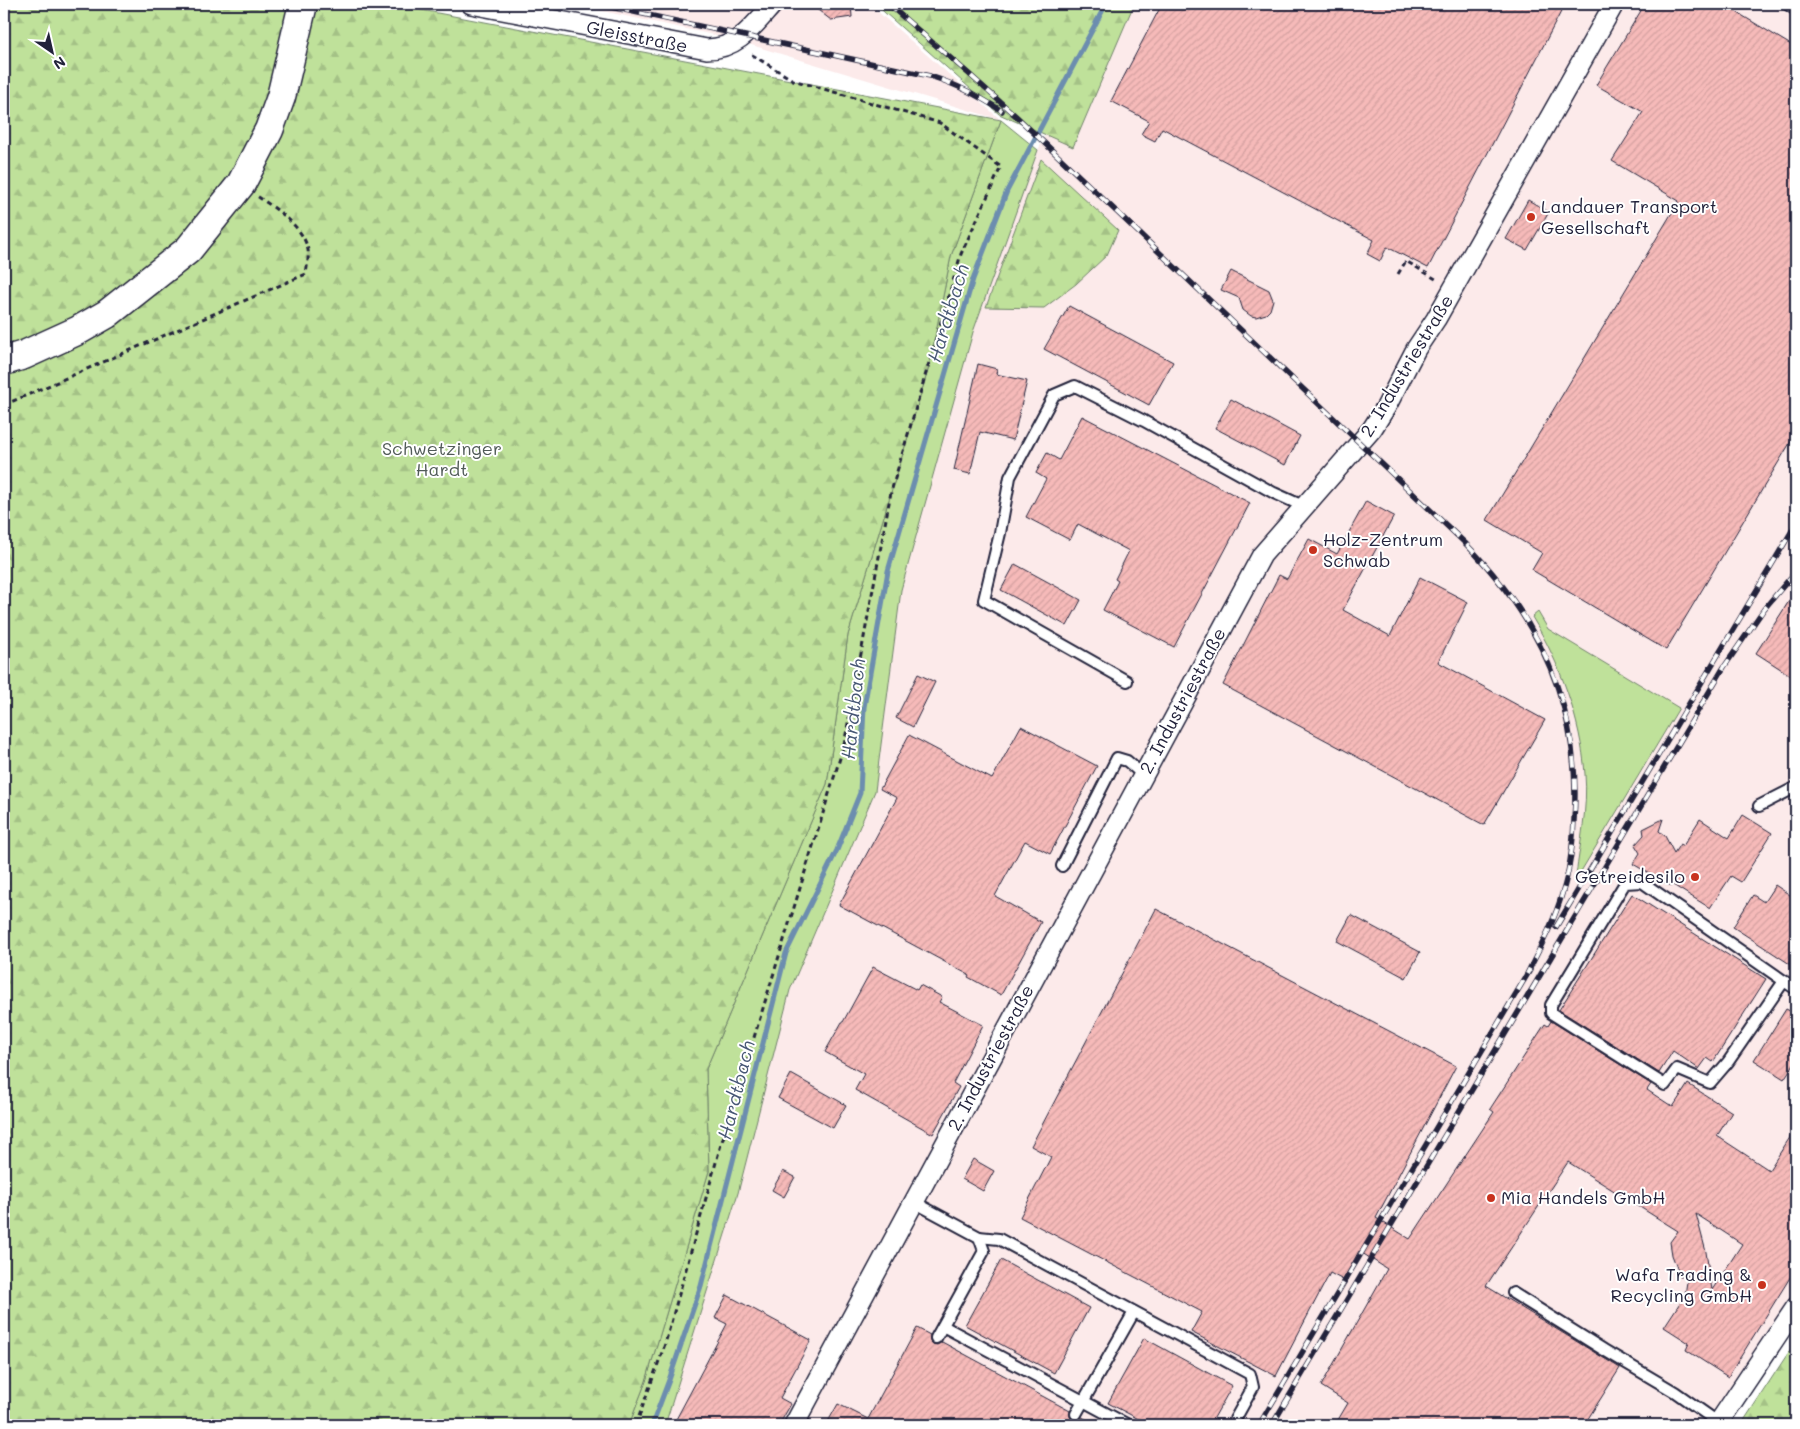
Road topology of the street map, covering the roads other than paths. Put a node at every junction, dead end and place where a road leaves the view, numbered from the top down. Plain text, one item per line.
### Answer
1 (303, 4) edge
2 (471, 4) edge
3 (773, 4) edge
4 (1614, 4) edge
5 (1787, 4) edge
6 (1796, 10) edge
7 (4, 361) edge
8 (1303, 506) junction
9 (1127, 681) dead end
10 (1143, 775) junction
11 (1796, 787) edge
12 (1759, 806) dead end
13 (1062, 866) dead end
14 (1784, 981) junction
15 (1796, 989) edge
16 (914, 1202) junction
17 (979, 1237) junction
18 (1513, 1293) dead end
19 (1796, 1307) edge
20 (1134, 1312) junction
21 (943, 1326) junction
22 (936, 1338) dead end
23 (1083, 1401) junction
24 (1076, 1414) dead end
25 (1718, 1424) edge
26 (794, 1425) edge
27 (1128, 1425) edge
28 (1232, 1425) edge

1 - 7 main road
2 - 3 street, Gleisstraße
4 - 8 street, 2. Industriestraße
5 - 6 lane
8 - 9 lane
8 - 10 street, 2. Industriestraße
10 - 13 lane
10 - 16 street, 2. Industriestraße
11 - 12 lane
14 - 14 lane
14 - 15 lane
16 - 17 lane
16 - 26 street, 2. Industriestraße
17 - 20 lane
17 - 21 lane
18 - 25 lane
19 - 25 street
20 - 23 lane
20 - 28 lane
21 - 22 lane
21 - 23 lane
23 - 24 lane
23 - 27 lane

